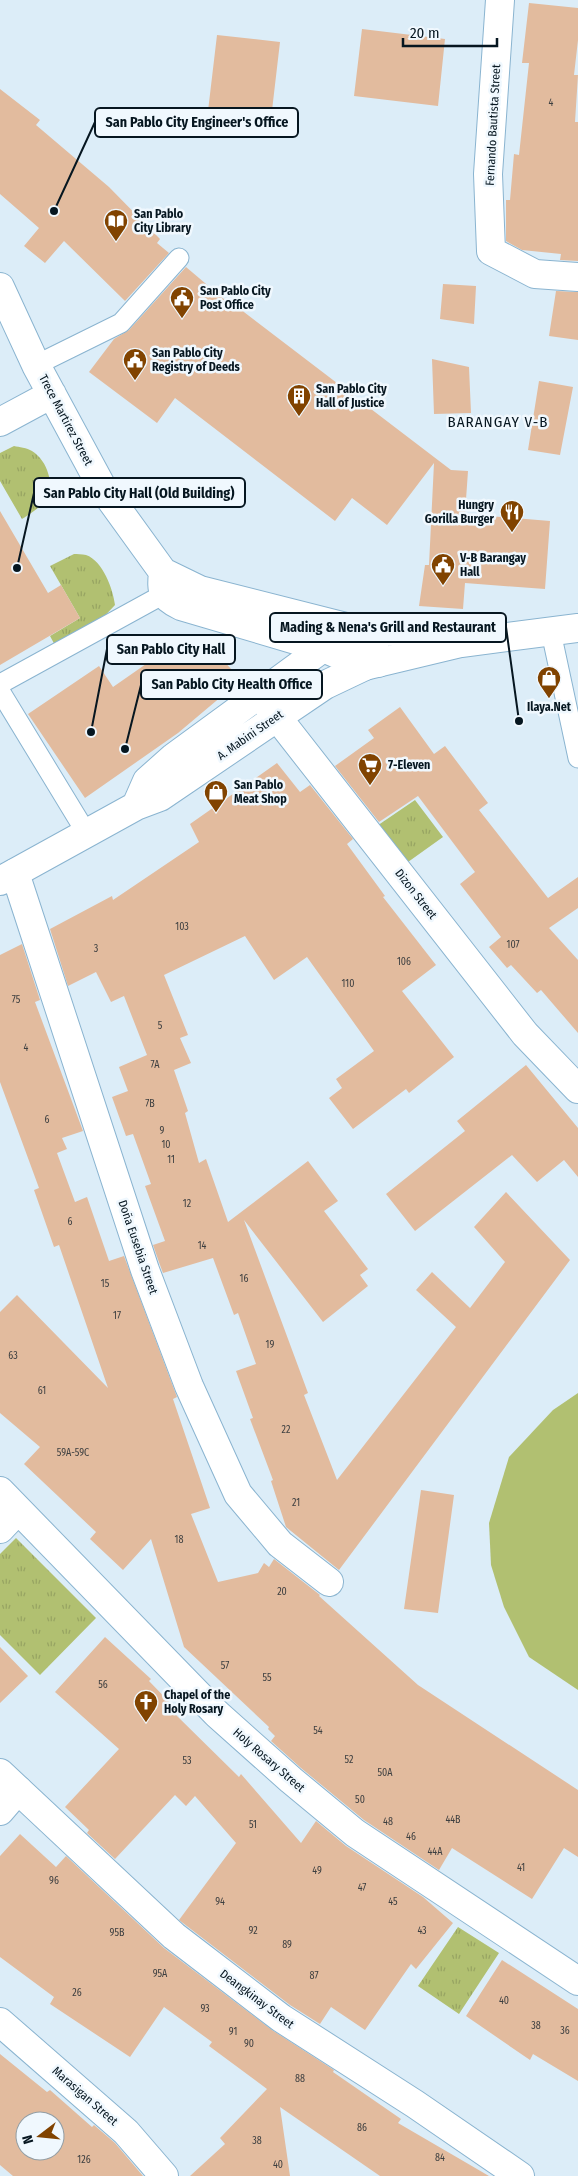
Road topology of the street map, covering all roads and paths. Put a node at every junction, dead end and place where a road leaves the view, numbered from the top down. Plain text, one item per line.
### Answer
1 (500, 0) edge
2 (179, 258) dead end
3 (578, 277) edge
4 (0, 287) edge
5 (36, 365) junction
6 (52, 394) junction
7 (0, 422) edge
8 (164, 583) junction
9 (578, 628) edge
10 (362, 631) junction
11 (551, 632) junction
12 (460, 643) junction
13 (323, 648) junction
14 (371, 665) junction
15 (0, 684) edge
16 (0, 692) edge
17 (259, 694) junction
18 (277, 716) junction
19 (578, 758) edge
20 (136, 806) junction
21 (87, 834) junction
22 (8, 877) edge
23 (578, 1089) edge
24 (6, 1510) edge
25 (329, 1582) dead end
26 (9, 1782) edge
27 (0, 1811) edge
28 (578, 1982) edge
29 (0, 2022) edge
30 (164, 2176) edge
31 (520, 2176) edge

1 - 3 street, Fernando Bautista Street
2 - 5 lane
4 - 5 street, Trece Martirez Street
5 - 6 street, Trece Martirez Street
6 - 7 street
6 - 8 street, Trece Martirez Street
8 - 10 street, Trece Martirez Street
8 - 13 street
8 - 15 lane
9 - 11 street, A. Mabini Street
10 - 12 street, A. Mabini Street
10 - 13 street, A. Mabini Street
10 - 14 street
11 - 12 street, A. Mabini Street
11 - 19 lane
12 - 14 street, A. Mabini Street
13 - 14 street
13 - 17 street, A. Mabini Street
14 - 18 street, A. Mabini Street
16 - 21 lane
17 - 18 street, Dizon Street
17 - 20 street, A. Mabini Street
18 - 20 street, A. Mabini Street
18 - 23 street, Dizon Street
20 - 21 street, A. Mabini Street
21 - 22 street, A. Mabini Street
22 - 25 street, Doña Eusebia Street
24 - 28 street, Holy Rosary Street
26 - 27 street
26 - 31 street, Deangkinay Street
29 - 30 street, Marasigan Street

